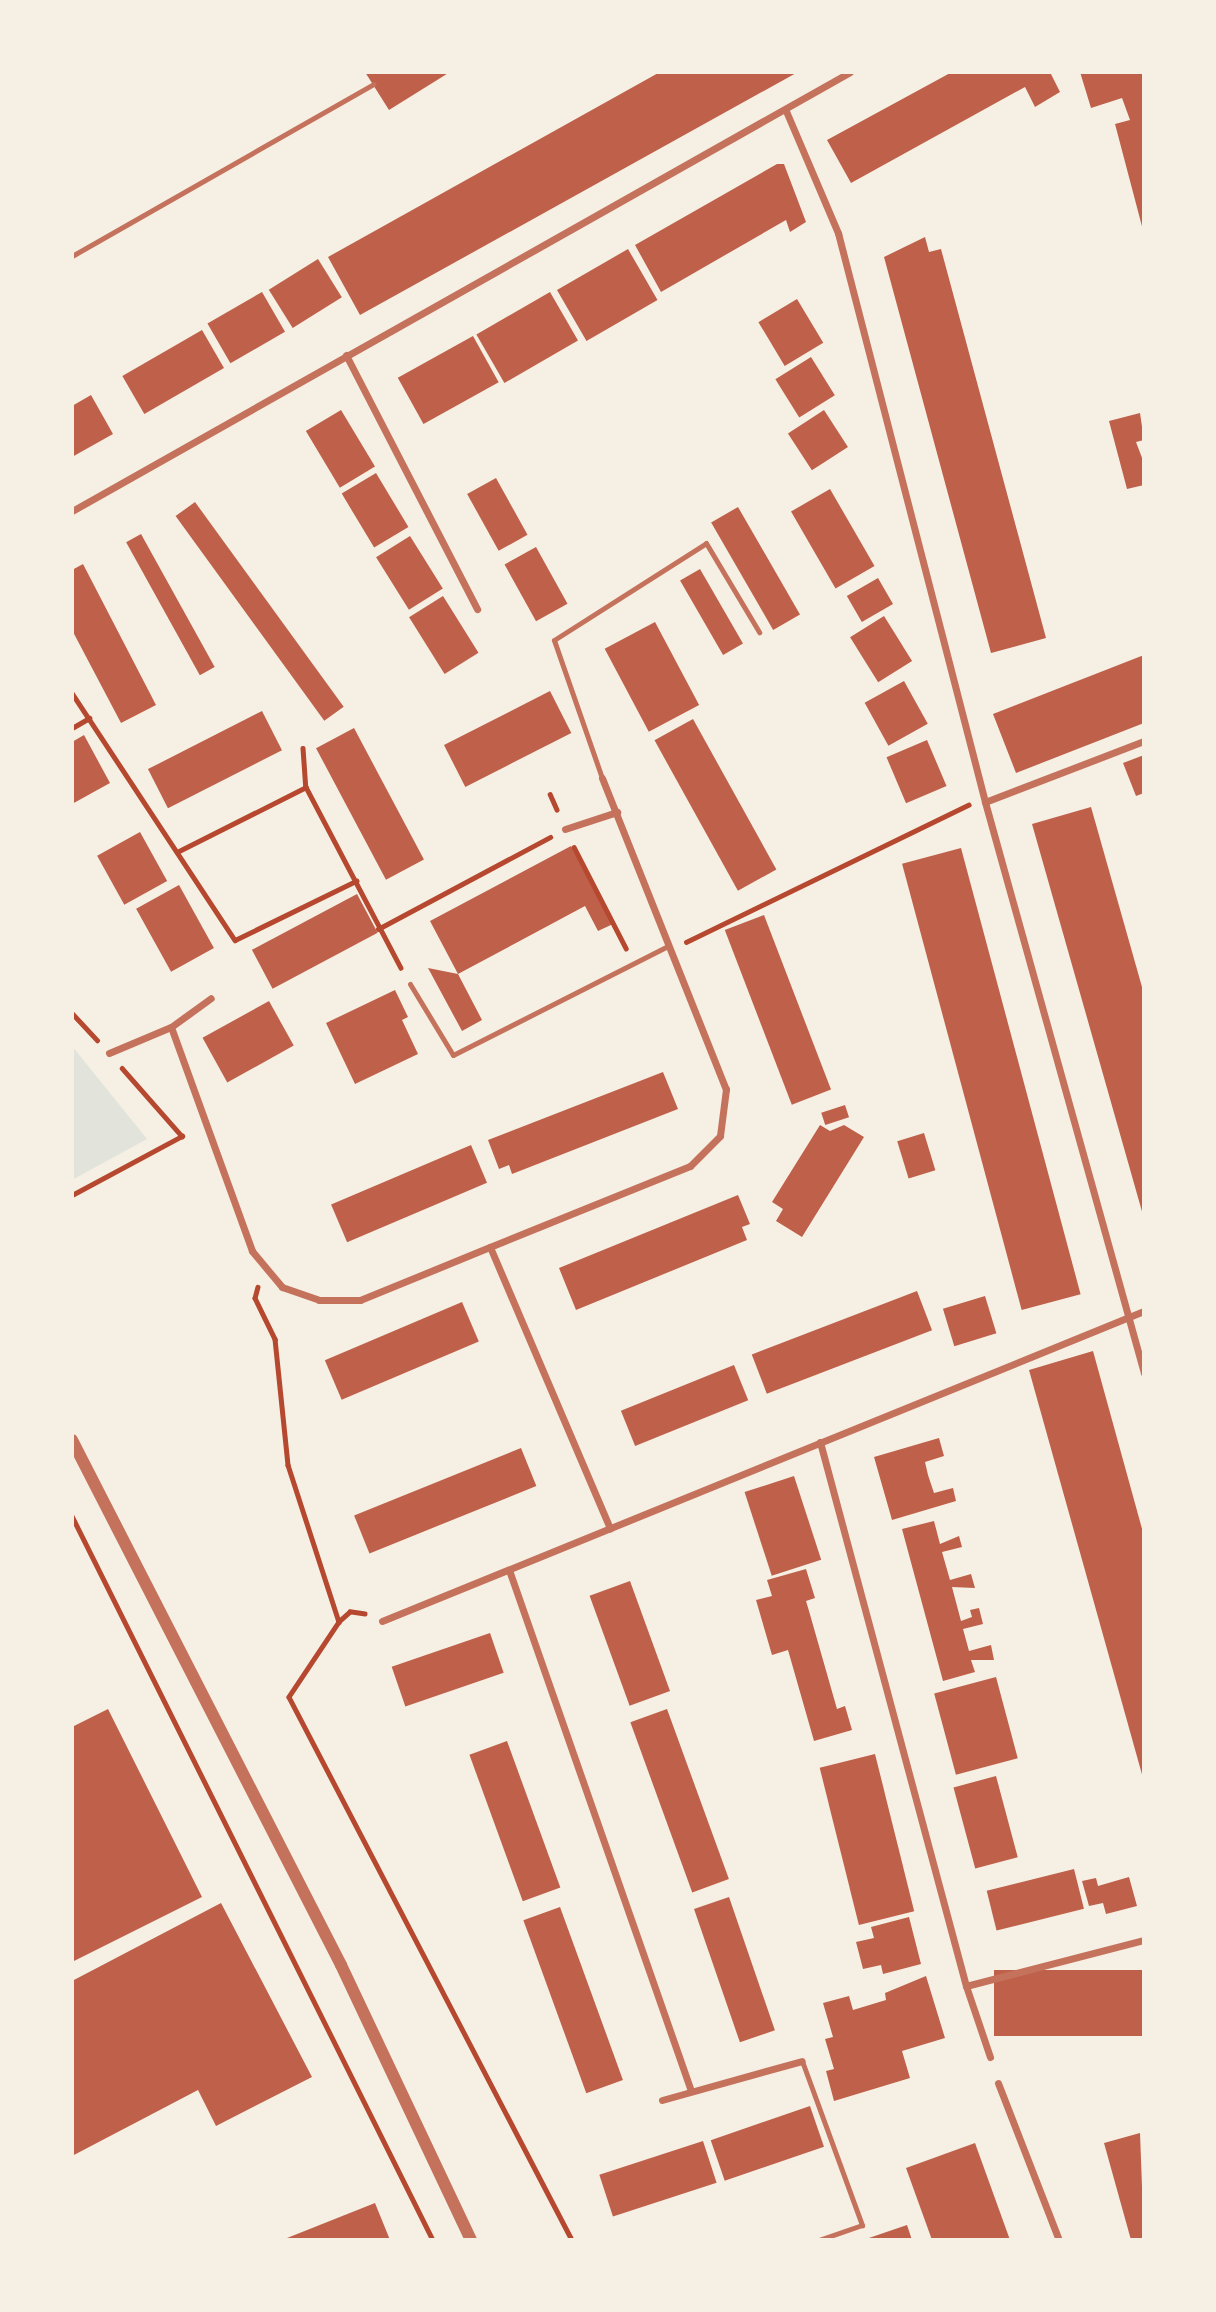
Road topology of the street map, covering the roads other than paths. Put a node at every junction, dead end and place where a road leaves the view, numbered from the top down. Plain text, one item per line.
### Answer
1 (850, 72) edge
2 (373, 84) dead end
3 (786, 111) junction
4 (72, 256) edge
5 (346, 355) junction
6 (72, 511) edge
7 (477, 609) dead end
8 (759, 632) dead end
9 (1144, 741) edge
10 (603, 778) joint
11 (985, 802) junction
12 (617, 812) junction
13 (565, 829) road end
14 (668, 946) junction
15 (410, 984) road end
16 (211, 998) dead end
17 (171, 1027) junction
18 (109, 1054) road end
19 (490, 1247) junction
20 (1144, 1311) edge
21 (1130, 1317) junction
22 (1144, 1373) edge
23 (72, 1440) edge
24 (820, 1443) junction
25 (610, 1529) junction
26 (509, 1570) junction
27 (382, 1621) road end
28 (1144, 1940) edge
29 (966, 1986) junction
30 (990, 2057) dead end
31 (802, 2061) joint
32 (998, 2083) dead end
33 (691, 2091) junction
34 (662, 2100) dead end
35 (471, 2240) edge
36 (819, 2240) edge
37 (1059, 2240) edge

1 - 3 street
2 - 4 lane
3 - 5 street
3 - 11 street
5 - 6 street
5 - 7 street
8 - 10 lane
9 - 11 street
10 - 12 street
11 - 21 street
12 - 13 street
12 - 14 street
14 - 15 lane
14 - 19 street
16 - 17 street
17 - 18 street
17 - 19 street
19 - 25 street
20 - 21 street
21 - 22 street
21 - 24 street
23 - 35 street
24 - 25 street
24 - 29 street
25 - 26 street
26 - 27 street
26 - 33 street
28 - 29 street
29 - 30 street
31 - 33 street
31 - 36 lane
32 - 37 street
33 - 34 street

